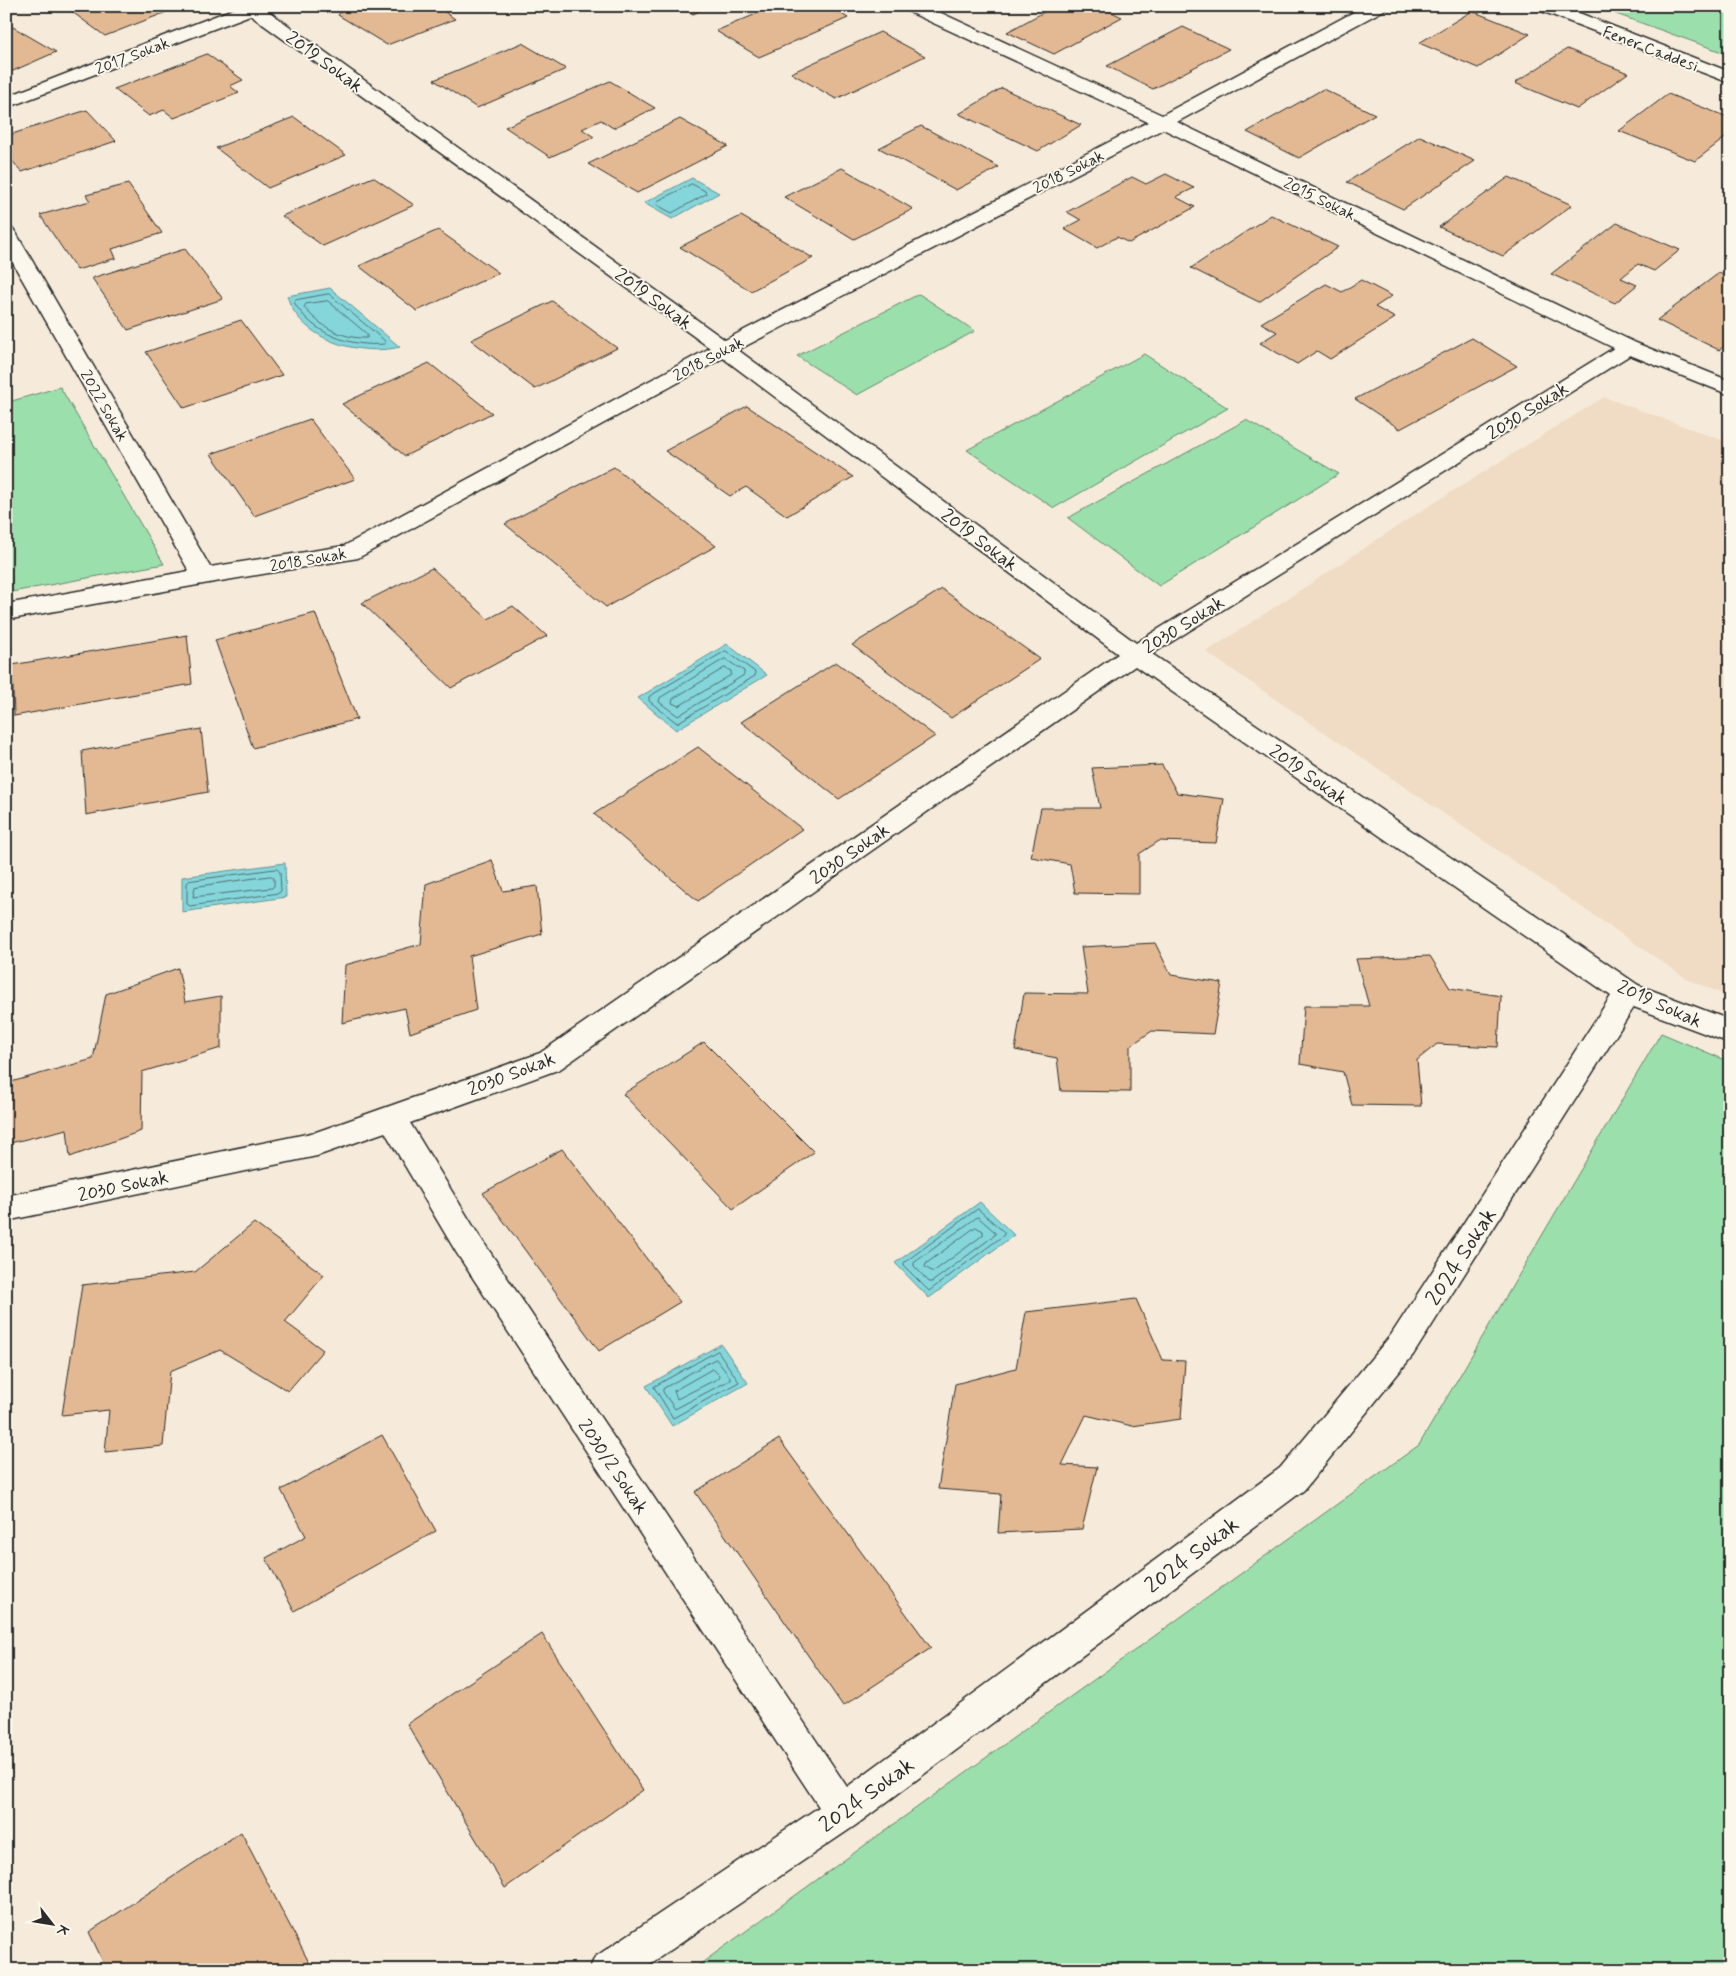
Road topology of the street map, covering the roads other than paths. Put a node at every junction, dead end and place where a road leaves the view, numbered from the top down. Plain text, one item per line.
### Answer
1 (911, 6) edge
2 (1378, 6) edge
3 (1545, 6) edge
4 (255, 7) edge
5 (1730, 78) edge
6 (6, 103) edge
7 (1163, 122) junction
8 (6, 233) edge
9 (1629, 347) junction
10 (724, 349) junction
11 (1730, 389) edge
12 (203, 576) junction
13 (6, 612) edge
14 (1135, 654) junction
15 (1628, 993) junction
16 (1730, 1032) edge
17 (391, 1117) junction
18 (6, 1209) edge
19 (843, 1812) junction
20 (608, 1970) edge

1 - 7 street, 2015 Sokak
2 - 7 street, 2018 Sokak
3 - 5 street, Fener Caddesi
4 - 6 street, 2017 Sokak
4 - 10 street, 2019 Sokak
7 - 9 street, 2015 Sokak
7 - 10 street, 2018 Sokak
8 - 12 street, 2022 Sokak
9 - 11 street, 2015 Sokak
9 - 14 street, 2030 Sokak
10 - 12 street, 2018 Sokak
10 - 14 street, 2019 Sokak
12 - 13 street, 2018 Sokak
14 - 15 street, 2019 Sokak
14 - 17 street, 2030 Sokak
15 - 16 street, 2019 Sokak
15 - 19 street, 2024 Sokak
17 - 18 street, 2030 Sokak
17 - 19 street, 2030/2 Sokak
19 - 20 street, 2024 Sokak

